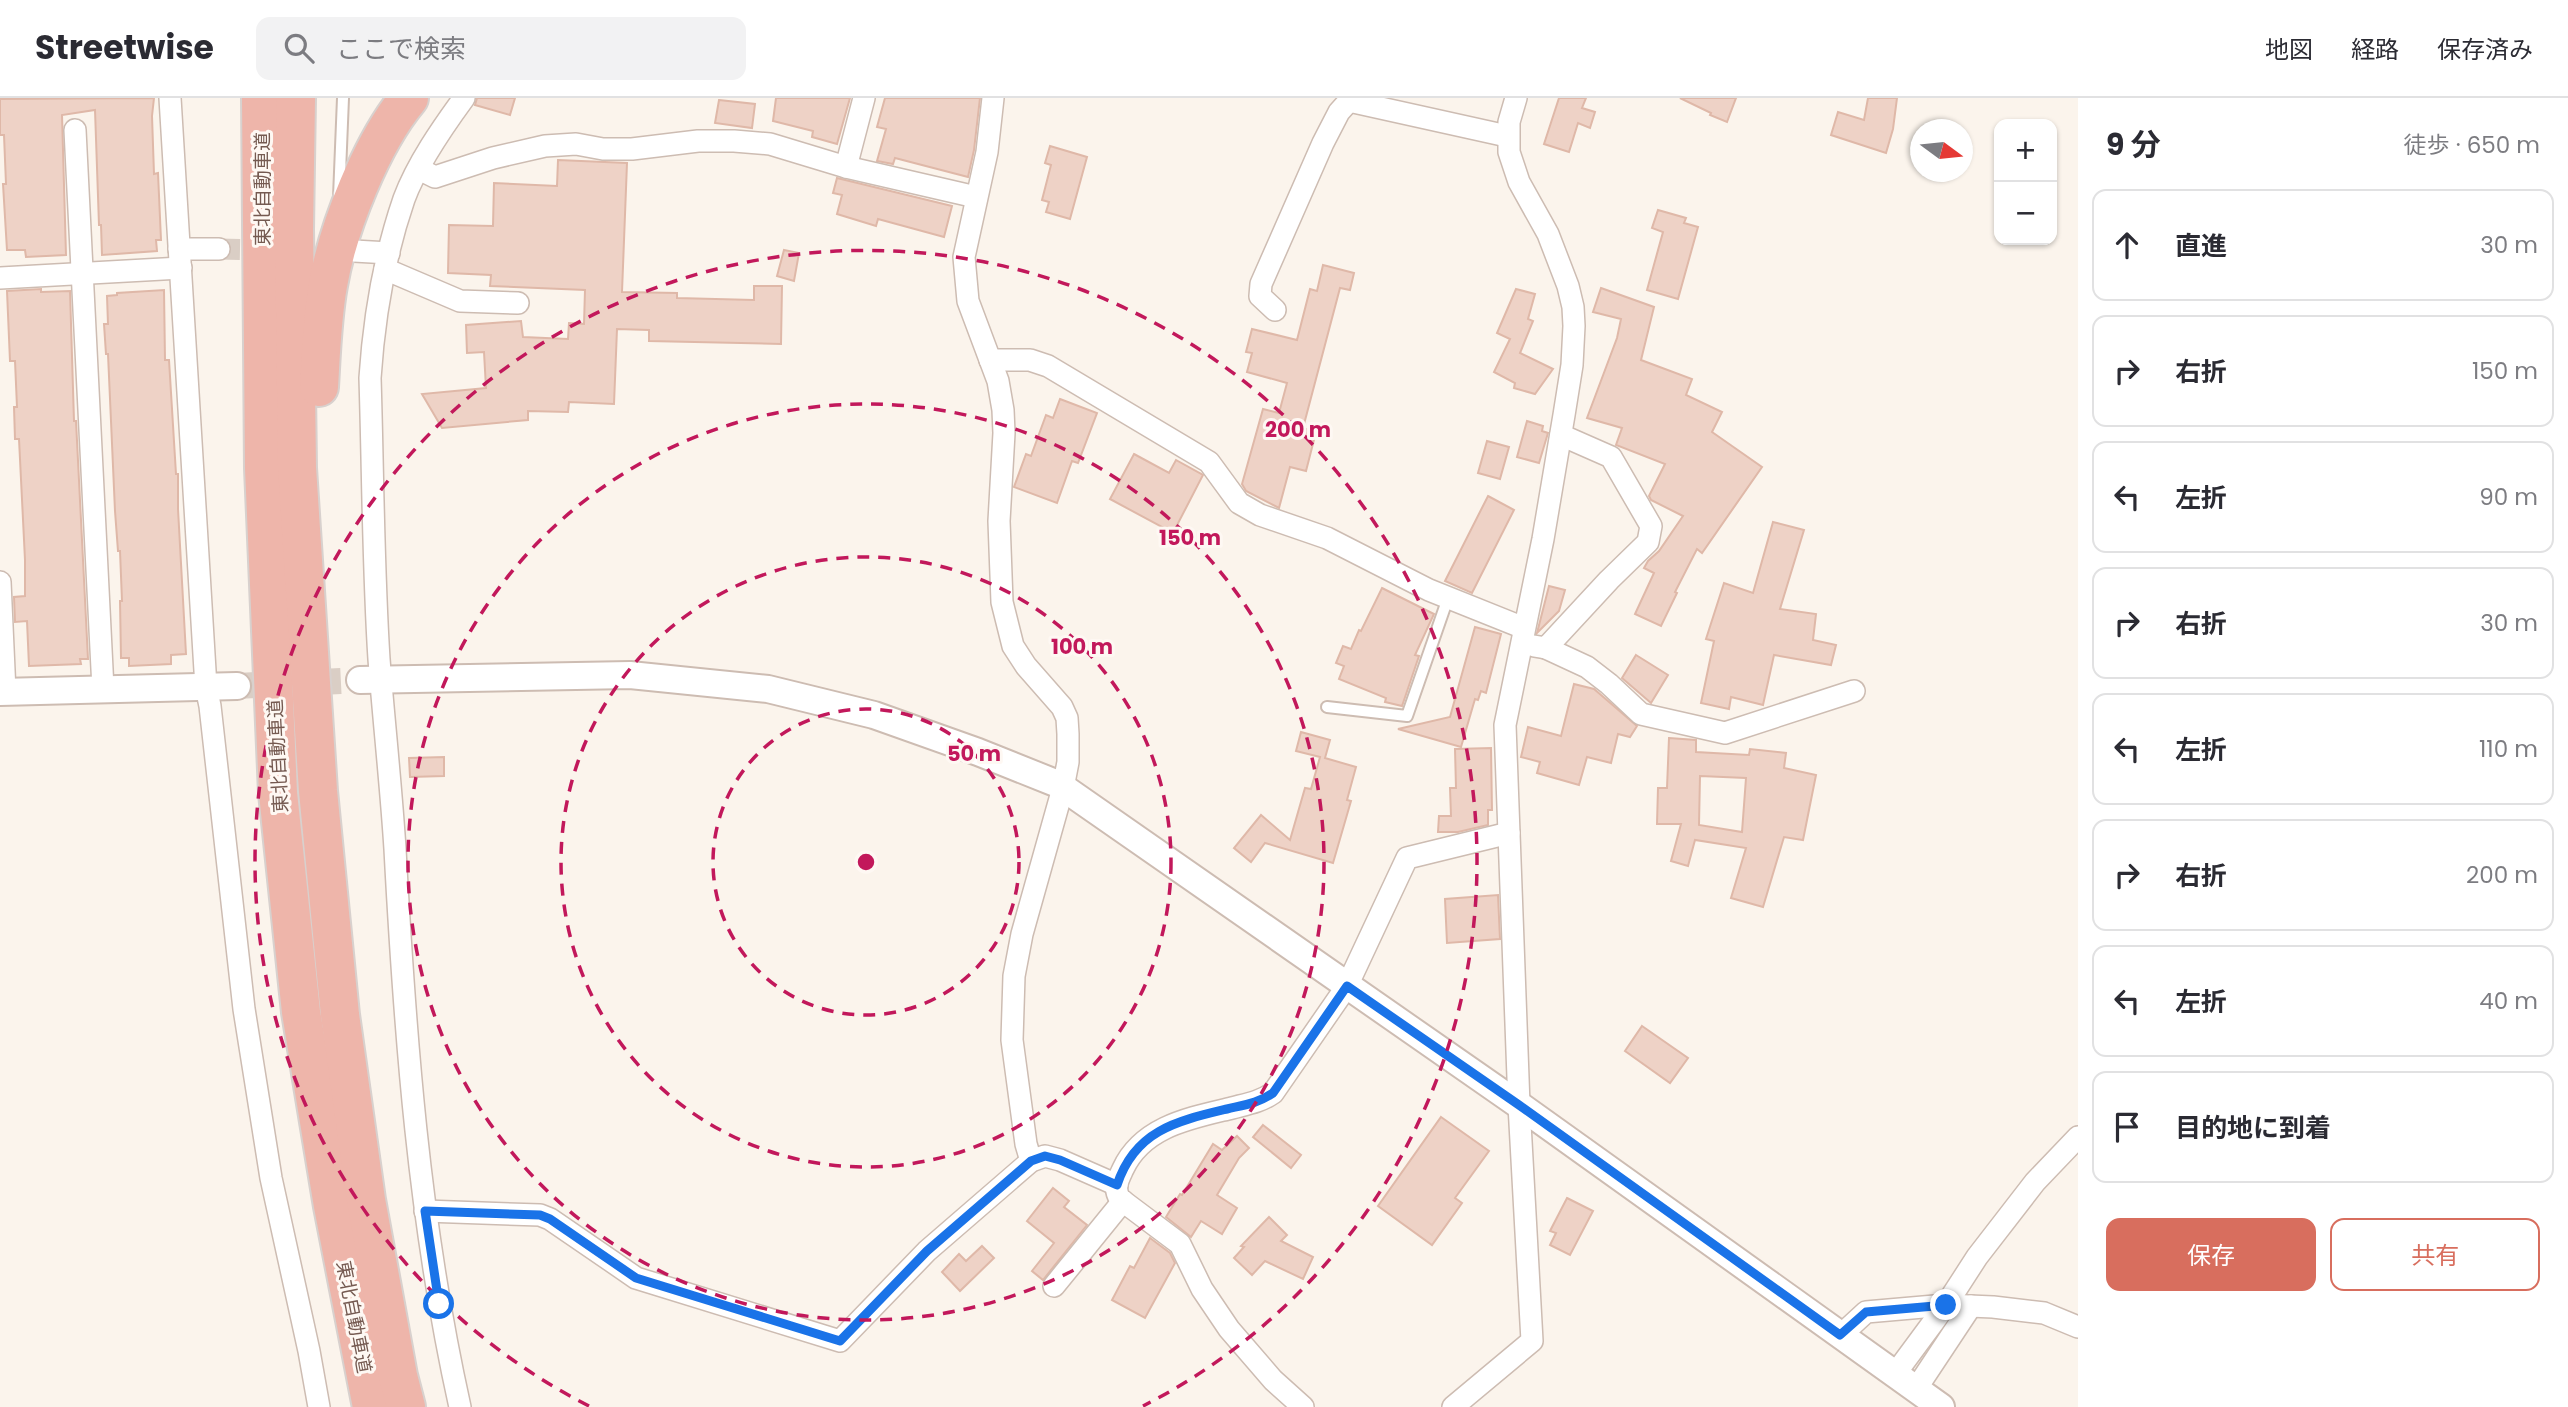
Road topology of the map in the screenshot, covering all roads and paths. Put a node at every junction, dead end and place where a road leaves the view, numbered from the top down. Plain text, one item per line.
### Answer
1 (170, 98) edge
2 (239, 98) edge
3 (261, 98) edge
4 (296, 98) edge
5 (344, 98) edge
6 (409, 98) edge
7 (464, 98) edge
8 (864, 98) edge
9 (993, 98) edge
10 (1516, 98) edge
11 (75, 130) dead end
12 (1507, 136) junction
13 (846, 167) junction
14 (419, 169) junction
15 (976, 197) junction
16 (347, 244) junction
17 (219, 249) tunnel mouth
18 (180, 259) junction
19 (387, 261) junction
20 (83, 273) junction
21 (0, 278) edge
22 (518, 303) dead end
23 (1275, 310) dead end
24 (990, 360) junction
25 (1561, 435) junction
26 (264, 468) junction
27 (0, 582) edge
28 (1448, 598) junction
29 (1523, 636) junction
30 (1546, 648) junction
31 (371, 679) junction
32 (237, 686) tunnel mouth
33 (206, 687) junction
34 (103, 689) junction
35 (1854, 691) dead end
36 (3, 692) edge
37 (1327, 707) dead end
38 (1063, 788) junction
39 (318, 791) junction
40 (1509, 833) junction
41 (1347, 986) junction
42 (1519, 1105) junction
43 (2078, 1137) edge
44 (1031, 1161) junction
45 (1120, 1193) junction
46 (425, 1211) junction
47 (1054, 1286) dead end
48 (1946, 1305) junction
49 (1971, 1306) junction
50 (2078, 1327) edge
51 (1840, 1335) junction
52 (1906, 1382) junction
53 (319, 1407) edge
54 (372, 1407) edge
55 (405, 1407) edge
56 (460, 1407) edge
57 (1303, 1407) edge
58 (1453, 1407) edge
59 (1941, 1407) edge

1 - 18 street
2 - 26 highway
3 - 26 highway, 東北自動車道
4 - 39 highway, 東北自動車道
5 - 16 lane
6 - 16 highway
7 - 14 street
8 - 13 street
9 - 15 street
10 - 12 street
11 - 20 street
12 - 23 street
12 - 25 street
13 - 14 street
13 - 15 street
14 - 19 street
15 - 24 street
16 - 19 street
16 - 39 highway
17 - 18 street
18 - 20 street
18 - 33 street
19 - 22 street
19 - 31 street
20 - 21 street
20 - 34 street
24 - 28 street
24 - 38 street
25 - 29 street
25 - 30 street
26 - 54 highway, 東北自動車道
27 - 36 street
28 - 29 street
28 - 37 lane
29 - 30 street
29 - 40 street
30 - 35 street
31 - 38 street
31 - 46 street
32 - 33 street
33 - 34 street
33 - 53 street
34 - 36 street
38 - 41 street
38 - 44 street
39 - 55 highway, 東北自動車道
40 - 41 street
40 - 42 street
41 - 42 street
41 - 45 street
42 - 51 street
42 - 58 street
43 - 48 street
44 - 45 street
44 - 46 street
45 - 47 street
45 - 57 street
46 - 56 street
48 - 49 street
48 - 51 street
48 - 52 street
49 - 50 street
49 - 52 street
51 - 52 street
52 - 59 street

